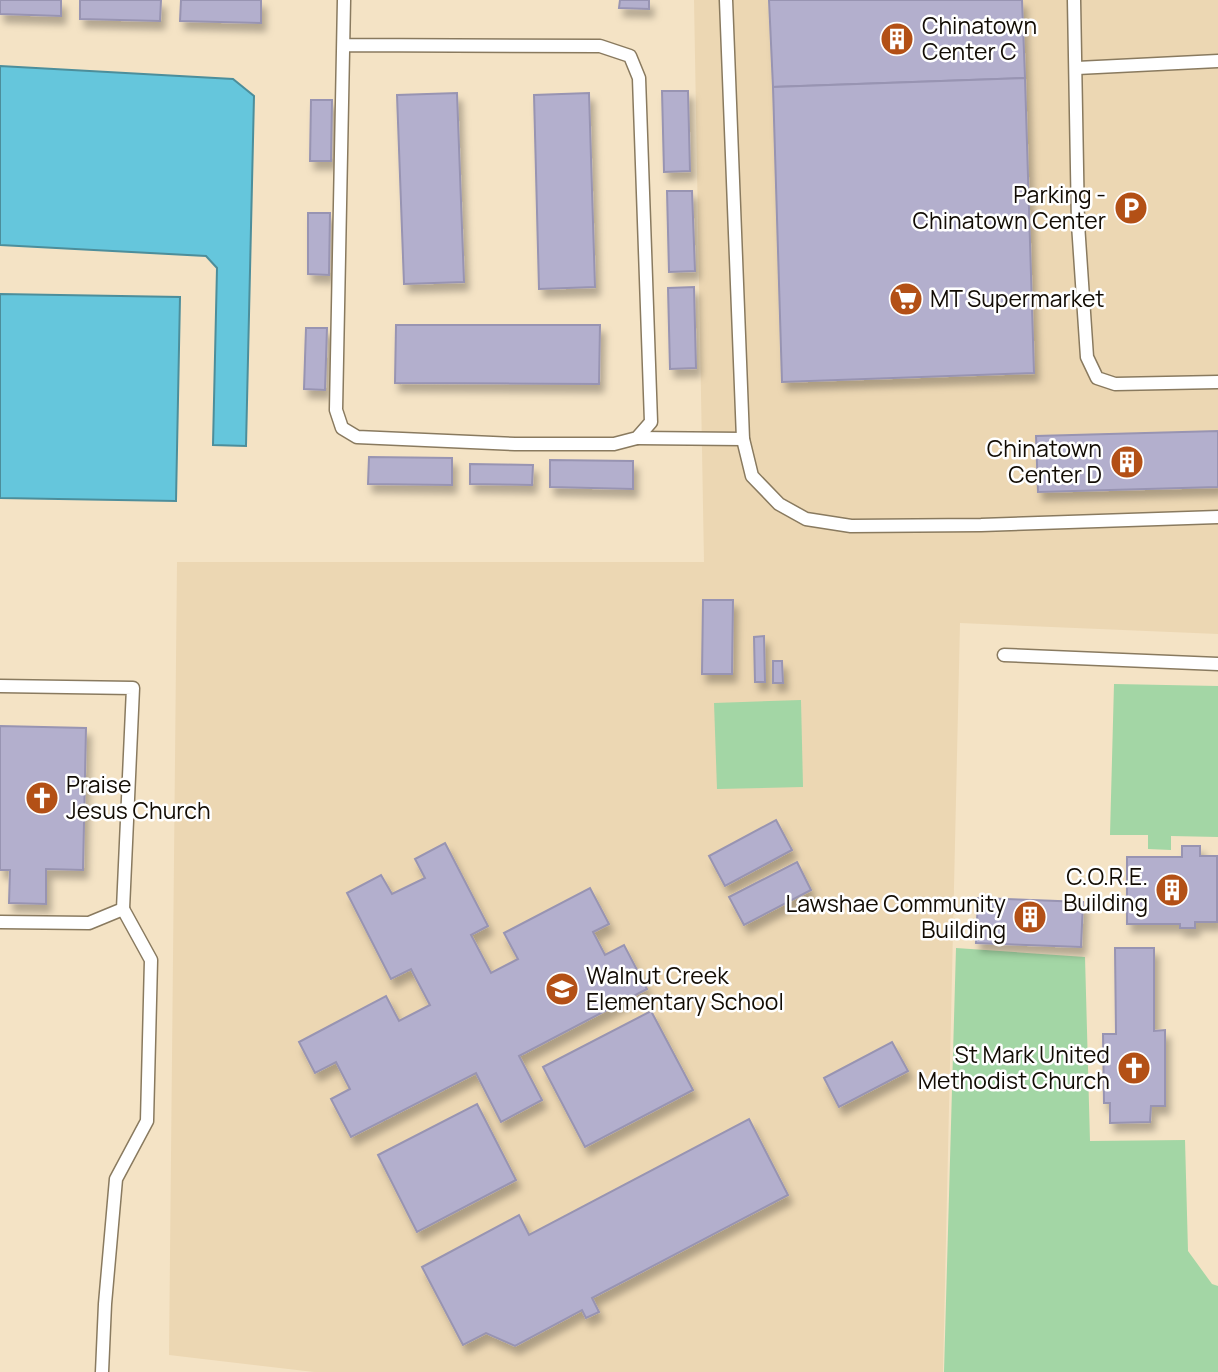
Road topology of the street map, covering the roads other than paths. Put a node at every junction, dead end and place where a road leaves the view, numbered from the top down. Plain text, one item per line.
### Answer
1 (344, 0) edge
2 (726, 0) edge
3 (1074, 0) edge
4 (344, 45) junction
5 (1218, 61) edge
6 (1077, 68) junction
7 (1218, 382) edge
8 (637, 438) junction
9 (743, 439) junction
10 (1218, 517) edge
11 (1004, 655) dead end
12 (1218, 664) edge
13 (0, 686) edge
14 (123, 909) junction
15 (0, 922) edge
16 (102, 1372) edge

1 - 4 lane
2 - 9 lane
3 - 6 lane
4 - 8 lane
4 - 8 lane
5 - 6 lane
6 - 7 lane
8 - 9 lane
9 - 10 lane
11 - 12 lane
13 - 14 lane
14 - 15 lane
14 - 16 lane

